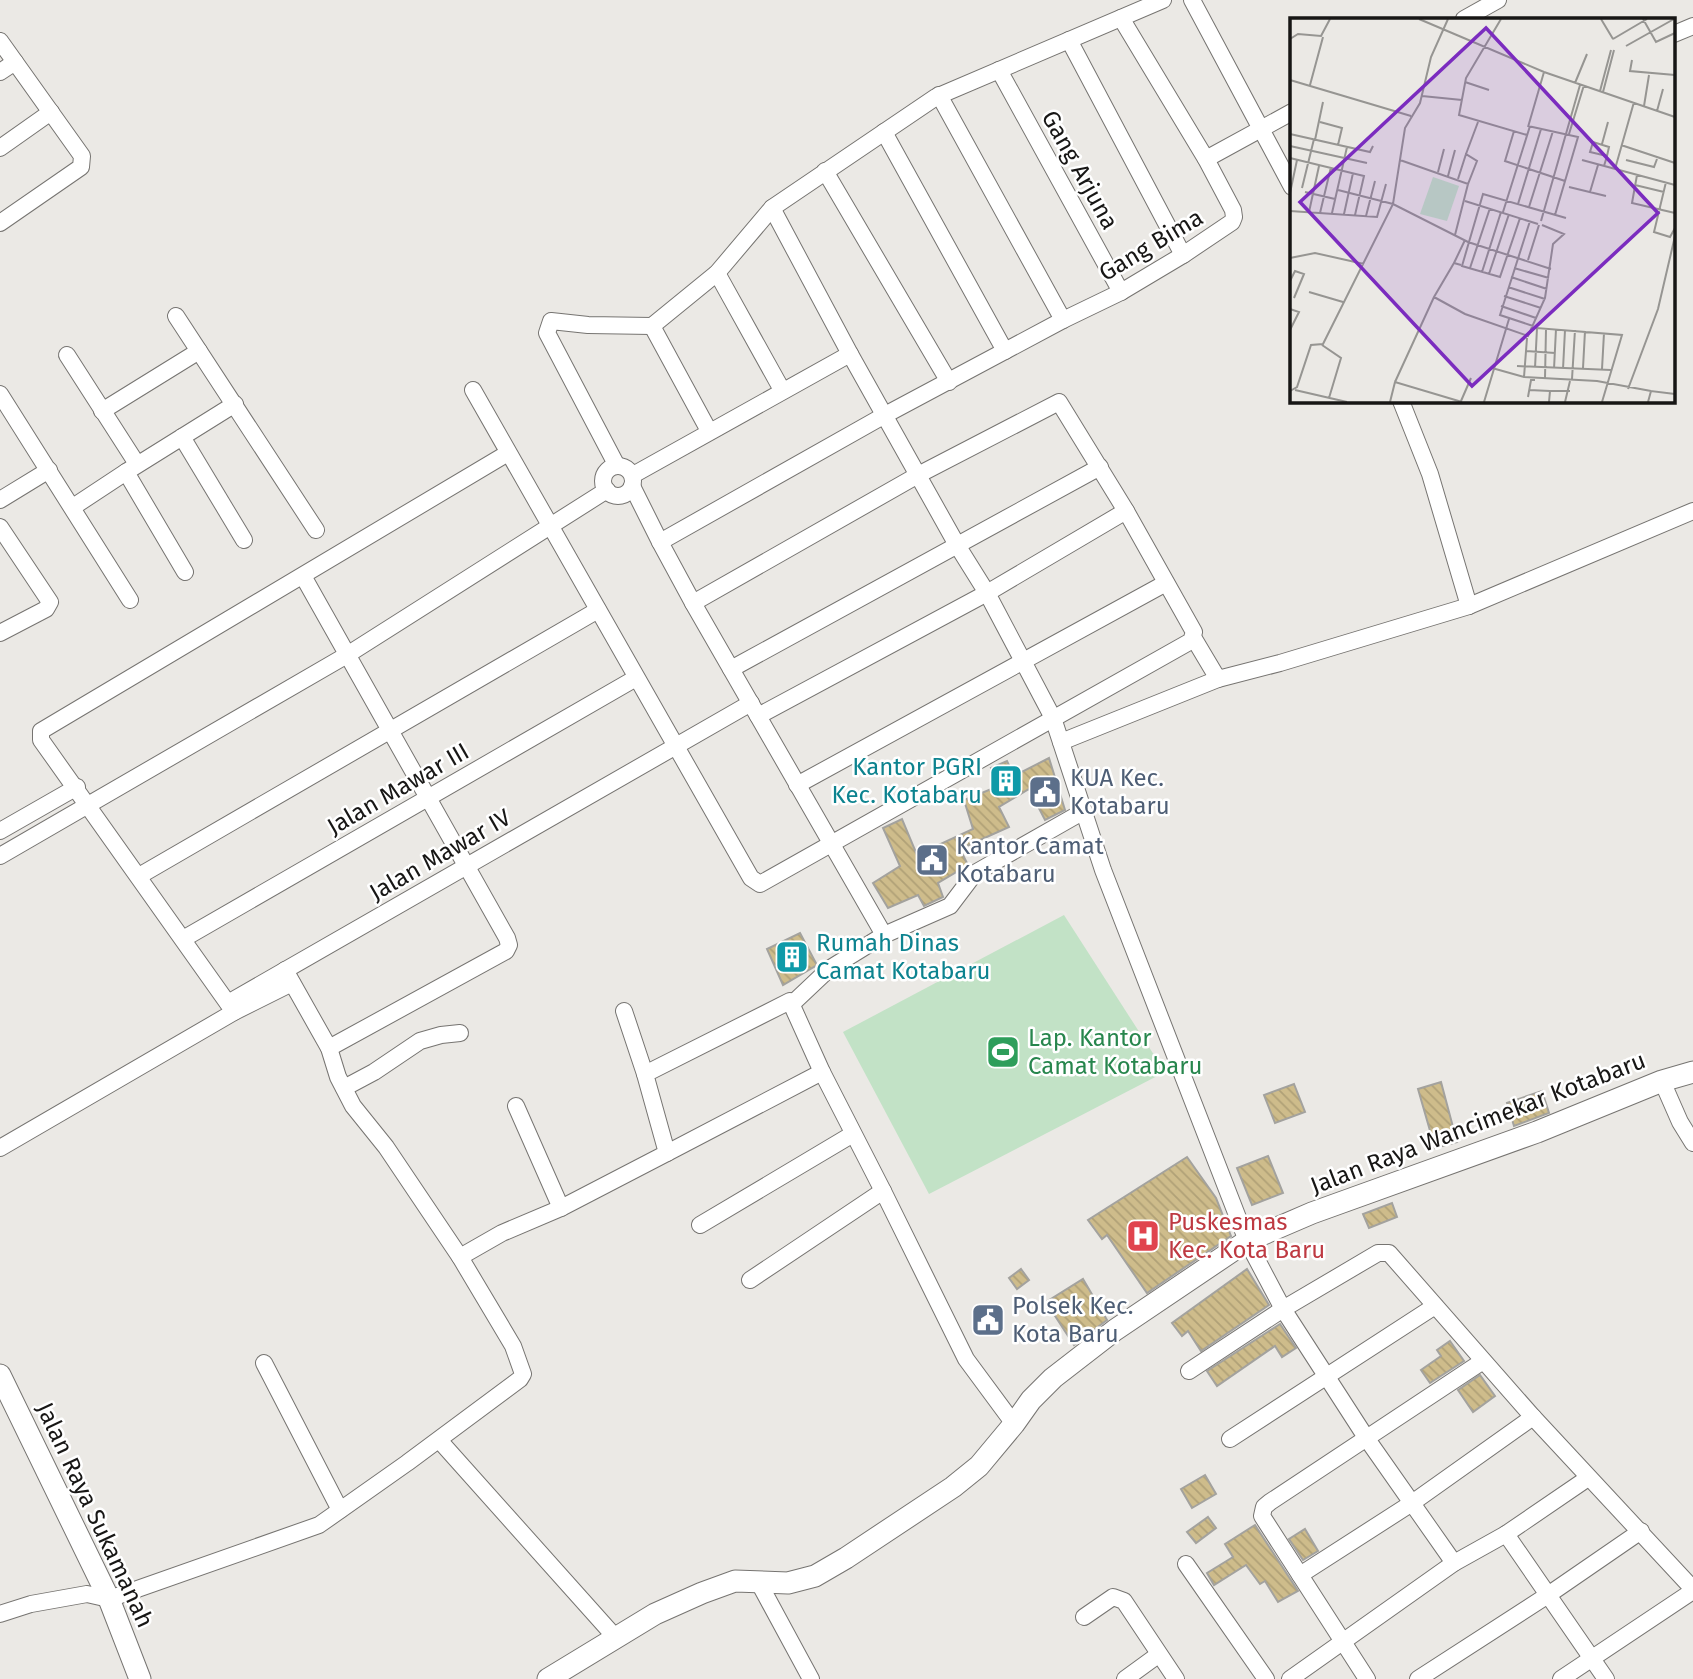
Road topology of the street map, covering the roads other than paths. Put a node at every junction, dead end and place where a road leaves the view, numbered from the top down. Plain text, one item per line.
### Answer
1 (1163, 0) edge
2 (1192, 0) edge
3 (1498, 0) edge
4 (1121, 18) junction
5 (1466, 18) edge
6 (1693, 26) edge
7 (1676, 33) edge
8 (1069, 40) junction
9 (0, 41) edge
10 (15, 62) junction
11 (999, 70) junction
12 (0, 72) edge
13 (939, 95) junction
14 (51, 112) junction
15 (1290, 113) edge
16 (1261, 128) junction
17 (884, 132) junction
18 (0, 148) edge
19 (1206, 159) junction
20 (825, 171) junction
21 (1290, 183) edge
22 (772, 208) junction
23 (0, 223) edge
24 (1183, 255) junction
25 (717, 273) junction
26 (1121, 292) junction
27 (176, 316) dead end
28 (1063, 320) junction
29 (652, 326) junction
30 (199, 351) junction
31 (1005, 351) junction
32 (850, 354) junction
33 (67, 355) dead end
34 (949, 382) junction
35 (473, 390) dead end
36 (782, 390) junction
37 (1401, 402) edge
38 (235, 404) junction
39 (3, 405) edge
40 (102, 411) junction
41 (885, 415) junction
42 (709, 431) junction
43 (182, 437) junction
44 (508, 453) junction
45 (617, 466) junction
46 (1100, 467) junction
47 (132, 468) junction
48 (49, 470) junction
49 (918, 475) junction
50 (632, 481) junction
51 (607, 490) junction
52 (0, 500) edge
53 (74, 507) junction
54 (1126, 511) junction
55 (1693, 511) edge
56 (551, 526) junction
57 (0, 527) edge
58 (316, 530) dead end
59 (244, 540) dead end
60 (660, 542) junction
61 (957, 545) junction
62 (185, 572) dead end
63 (303, 576) junction
64 (1166, 583) junction
65 (987, 593) junction
66 (130, 600) dead end
67 (692, 603) junction
68 (1468, 606) junction
69 (598, 611) junction
70 (0, 633) edge
71 (1193, 637) junction
72 (347, 656) junction
73 (1022, 662) junction
74 (731, 669) junction
75 (636, 678) junction
76 (1218, 679) junction
77 (755, 710) junction
78 (1053, 718) junction
79 (390, 731) junction
80 (1061, 742) junction
81 (675, 747) junction
82 (797, 785) junction
83 (77, 788) junction
84 (428, 798) junction
85 (89, 805) junction
86 (1084, 811) junction
87 (0, 831) edge
88 (831, 844) junction
89 (0, 856) edge
90 (466, 866) junction
91 (139, 876) junction
92 (884, 935) junction
93 (183, 939) junction
94 (288, 976) junction
95 (793, 1003) junction
96 (231, 1008) junction
97 (624, 1011) dead end
98 (460, 1034) dead end
99 (329, 1048) junction
100 (822, 1072) junction
101 (1693, 1072) edge
102 (646, 1074) junction
103 (1662, 1081) junction
104 (344, 1088) junction
105 (516, 1106) dead end
106 (853, 1134) junction
107 (1693, 1143) edge
108 (0, 1148) edge
109 (667, 1153) junction
110 (884, 1191) junction
111 (561, 1209) junction
112 (700, 1224) dead end
113 (1247, 1241) junction
114 (460, 1257) junction
115 (750, 1280) dead end
116 (1435, 1306) junction
117 (1283, 1309) junction
118 (1483, 1361) junction
119 (264, 1363) dead end
120 (1189, 1371) dead end
121 (0, 1375) edge
122 (1326, 1375) junction
123 (1533, 1417) junction
124 (1014, 1424) junction
125 (1230, 1439) dead end
126 (1367, 1439) junction
127 (439, 1440) junction
128 (1588, 1478) junction
129 (1412, 1503) junction
130 (341, 1510) junction
131 (1641, 1531) junction
132 (1506, 1534) junction
133 (1454, 1563) junction
134 (1186, 1564) dead end
135 (1300, 1575) junction
136 (759, 1583) junction
137 (1693, 1590) edge
138 (1548, 1595) junction
139 (109, 1599) junction
140 (0, 1614) edge
141 (1084, 1617) dead end
142 (616, 1638) junction
143 (1342, 1642) junction
144 (1158, 1655) junction
145 (1592, 1658) junction
146 (141, 1679) edge
147 (548, 1679) edge
148 (811, 1679) edge
149 (1125, 1679) edge
150 (1176, 1679) edge
151 (1266, 1679) edge
152 (1290, 1679) edge
153 (1367, 1679) edge
154 (1418, 1679) edge
155 (1560, 1679) edge
156 (1606, 1679) edge

1 - 4 street
2 - 16 street
3 - 5 street
4 - 8 street
4 - 19 street, Gang Bima
6 - 7 street
8 - 11 street
8 - 24 street
9 - 10 street
10 - 12 street
10 - 14 street
11 - 13 street
11 - 26 street, Gang Arjuna
13 - 17 street
13 - 28 street
14 - 18 street
14 - 23 street
15 - 16 street
16 - 19 street
16 - 21 street
17 - 20 street
17 - 31 street
19 - 24 street, Gang Bima
20 - 22 street
20 - 34 street
22 - 25 street
22 - 32 street
24 - 26 street, Gang Bima
25 - 29 street
25 - 36 street
26 - 28 street, Gang Bima
27 - 30 street
28 - 31 street, Gang Bima
29 - 42 street
29 - 45 street
30 - 38 street
30 - 40 street
31 - 34 street, Gang Bima
32 - 36 street
32 - 41 street
33 - 40 street
34 - 41 street, Gang Bima
35 - 44 street
36 - 42 street
37 - 68 street
38 - 43 street
38 - 58 street
39 - 48 street
40 - 47 street
41 - 49 street
41 - 60 street, Gang Bima
42 - 50 street
43 - 47 street
43 - 59 street
44 - 56 street
44 - 63 street
45 - 50 street
45 - 51 street
46 - 49 street
46 - 54 street
46 - 61 street
47 - 53 street
47 - 62 street
48 - 52 street
48 - 53 street
49 - 61 street
49 - 67 street
50 - 51 street
50 - 60 street
51 - 56 street
53 - 66 street
54 - 64 street
54 - 65 street, Jalan Mawar IV
55 - 68 street
56 - 69 street
56 - 72 street
57 - 70 street
60 - 67 street
61 - 65 street
61 - 74 street
63 - 72 street
63 - 83 street
64 - 71 street
64 - 73 street
65 - 73 street
65 - 77 street, Jalan Mawar IV
67 - 74 street
68 - 76 street
69 - 75 street
69 - 79 street
71 - 76 street
71 - 78 street
72 - 79 street
72 - 85 street
73 - 78 street
73 - 82 street
74 - 77 street
75 - 81 street
75 - 84 street, Jalan Mawar III
76 - 80 street
77 - 81 street, Jalan Mawar IV
77 - 82 street
78 - 80 street
78 - 88 street
79 - 84 street
79 - 91 street
80 - 86 street
81 - 88 street
81 - 90 street, Jalan Mawar IV
82 - 88 street
83 - 85 street
83 - 87 street
84 - 90 street
84 - 93 street, Jalan Mawar III
85 - 89 street
85 - 91 street
86 - 92 street
86 - 113 street
88 - 92 street
90 - 94 street, Jalan Mawar IV
90 - 99 street
91 - 93 street
92 - 95 street
93 - 96 street
94 - 96 street, Jalan Mawar IV
94 - 99 street
95 - 100 street
95 - 102 street
96 - 108 street, Jalan Mawar IV
97 - 102 street
98 - 104 street
99 - 104 street
100 - 106 street
100 - 109 street
101 - 103 street, Jalan Raya Wancimekar Kotabaru
102 - 109 street
103 - 107 street
103 - 113 street, Jalan Raya Wancimekar Kotabaru
104 - 114 street
105 - 111 street
106 - 110 street
106 - 112 street
109 - 111 street
110 - 115 street
110 - 124 street
111 - 114 street
113 - 117 street
113 - 124 street, Jalan Raya Wancimekar Kotabaru
114 - 127 street
116 - 117 street
116 - 118 street
116 - 122 street
117 - 120 street
117 - 122 street
118 - 123 street
118 - 126 street
119 - 130 street
121 - 139 street, Jalan Raya Sukamanah
122 - 125 street
122 - 126 street
123 - 128 street
123 - 129 street
124 - 136 street, Jalan Raya Wancimekar Kotabaru
126 - 129 street
126 - 135 street
127 - 130 street
127 - 142 street
128 - 131 street
128 - 132 street
129 - 133 street
129 - 135 street
130 - 139 street
131 - 137 street
131 - 138 street
132 - 133 street
132 - 138 street
133 - 143 street
134 - 151 street
135 - 143 street
136 - 142 street, Jalan Raya Wancimekar Kotabaru
136 - 148 street
137 - 145 street
138 - 145 street
138 - 154 street
139 - 140 street
139 - 146 street, Jalan Raya Sukamanah
141 - 144 street
142 - 147 street, Jalan Raya Wancimekar Kotabaru
143 - 152 street
143 - 153 street
144 - 149 street
144 - 150 street
145 - 155 street
145 - 156 street

